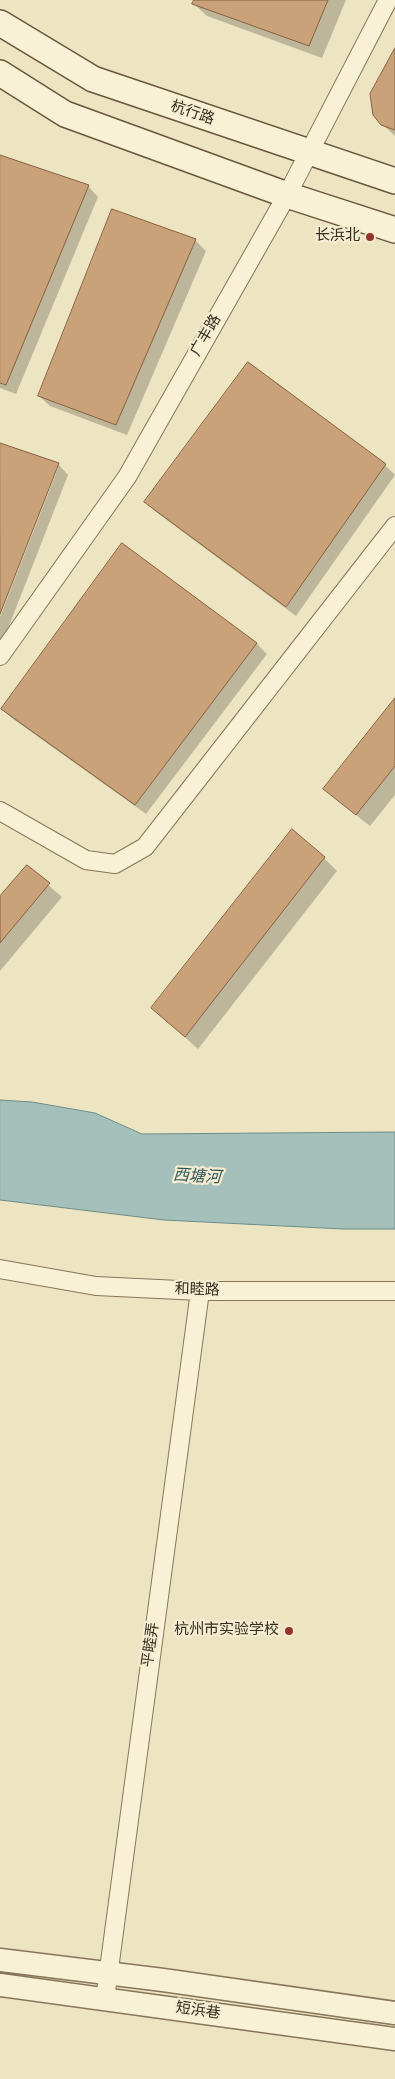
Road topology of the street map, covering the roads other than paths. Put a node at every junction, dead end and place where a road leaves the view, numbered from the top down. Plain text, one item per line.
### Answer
1 (388, 0) edge
2 (0, 23) edge
3 (0, 73) edge
4 (308, 153) junction
5 (395, 181) edge
6 (287, 195) junction
7 (395, 230) edge
8 (395, 526) edge
9 (0, 656) edge
10 (0, 811) edge
11 (0, 1269) edge
12 (395, 1291) edge
13 (200, 1292) junction
14 (0, 1960) edge
15 (108, 1973) junction
16 (0, 1985) edge
17 (105, 1999) junction
18 (395, 2012) edge
19 (395, 2040) edge

1 - 4 street, 广丰路
2 - 4 main road, 杭行路
3 - 6 main road
4 - 5 main road, 杭行路
4 - 6 street, 广丰路
6 - 7 main road
6 - 9 street, 广丰路
8 - 10 street
11 - 13 street, 和睦路
12 - 13 street, 和睦路
13 - 15 street, 平睦弄
14 - 15 street, 短浜巷
15 - 17 street, 平睦弄
15 - 18 street, 短浜巷
16 - 17 street, 短浜巷
17 - 19 street, 短浜巷

